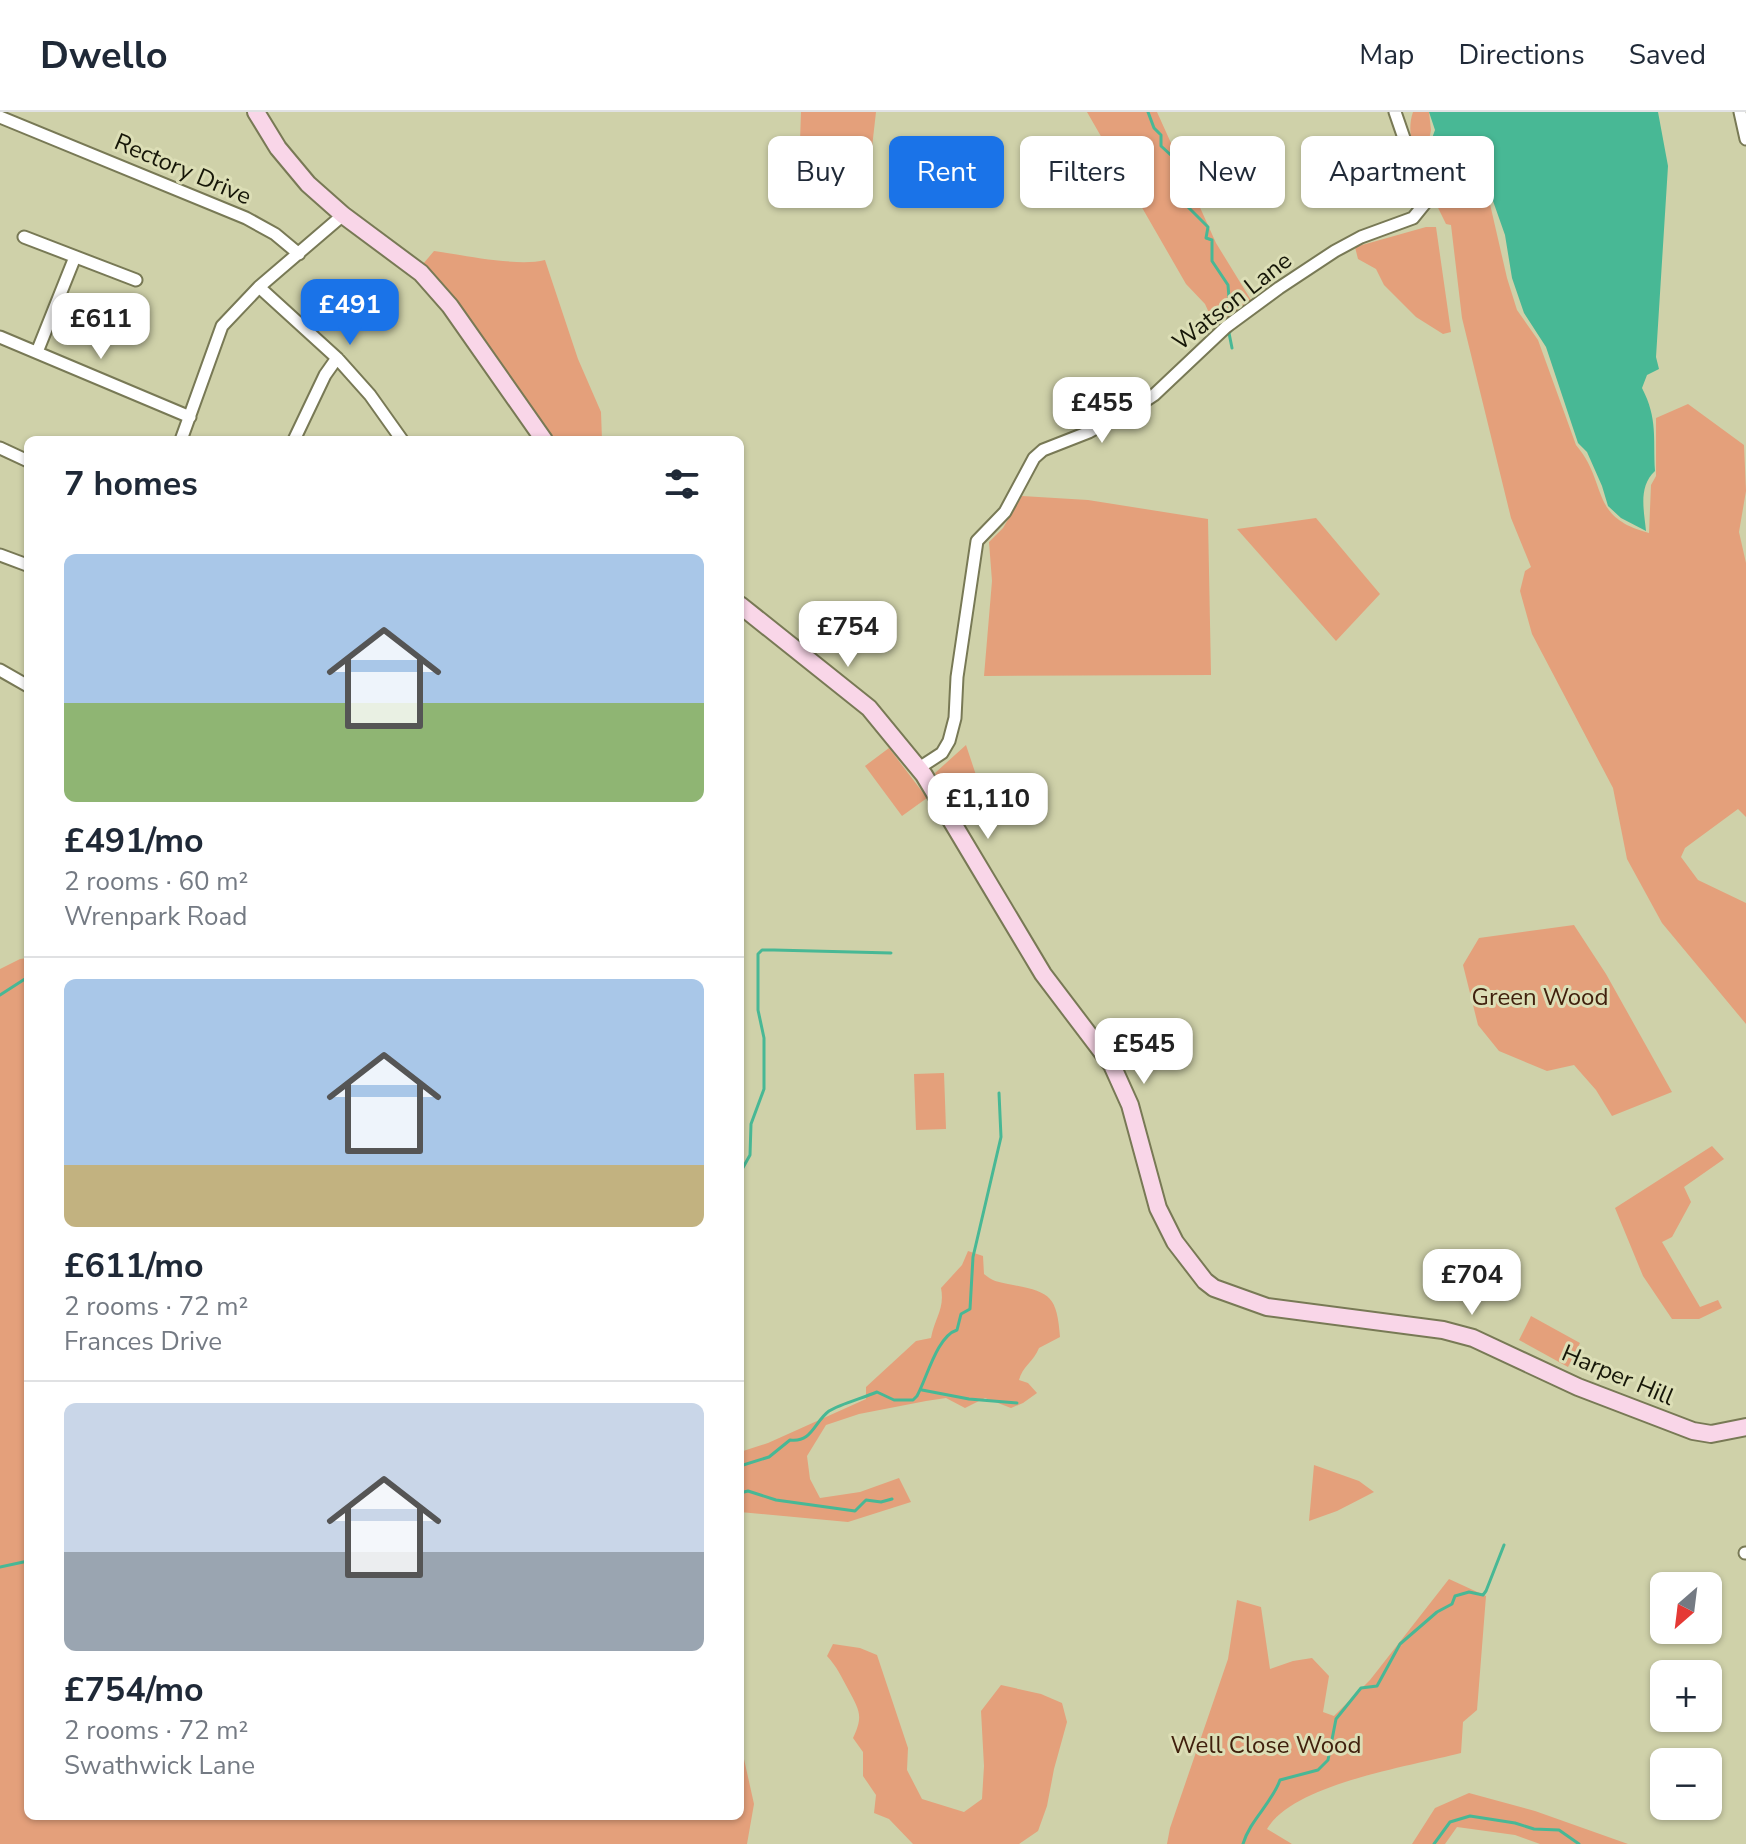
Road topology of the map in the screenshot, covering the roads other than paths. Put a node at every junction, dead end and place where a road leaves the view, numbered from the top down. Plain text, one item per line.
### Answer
1 (256, 112) edge
2 (1740, 112) edge
3 (1399, 115) edge
4 (0, 117) edge
5 (1746, 139) edge
6 (343, 215) junction
7 (24, 237) dead end
8 (299, 254) junction
9 (75, 257) junction
10 (136, 280) dead end
11 (259, 287) junction
12 (0, 337) edge
13 (37, 352) junction
14 (337, 358) junction
15 (190, 417) junction
16 (183, 436) edge
17 (296, 436) edge
18 (399, 436) edge
19 (541, 436) edge
20 (0, 448) edge
21 (24, 459) edge
22 (0, 555) edge
23 (24, 564) edge
24 (744, 608) edge
25 (0, 670) edge
26 (24, 684) edge
27 (919, 768) junction
28 (1746, 1427) edge

1 - 6 street
2 - 5 street
3 - 27 street, Watson Lane
4 - 8 street, Rectory Drive
6 - 8 street
6 - 19 street
7 - 9 street
8 - 11 street
9 - 10 street
9 - 13 street
11 - 14 street
11 - 15 street
12 - 13 street
13 - 15 street
14 - 17 street
14 - 18 street
15 - 16 street
20 - 21 street
22 - 23 street
24 - 27 street
25 - 26 street
27 - 28 street, Harper Hill

